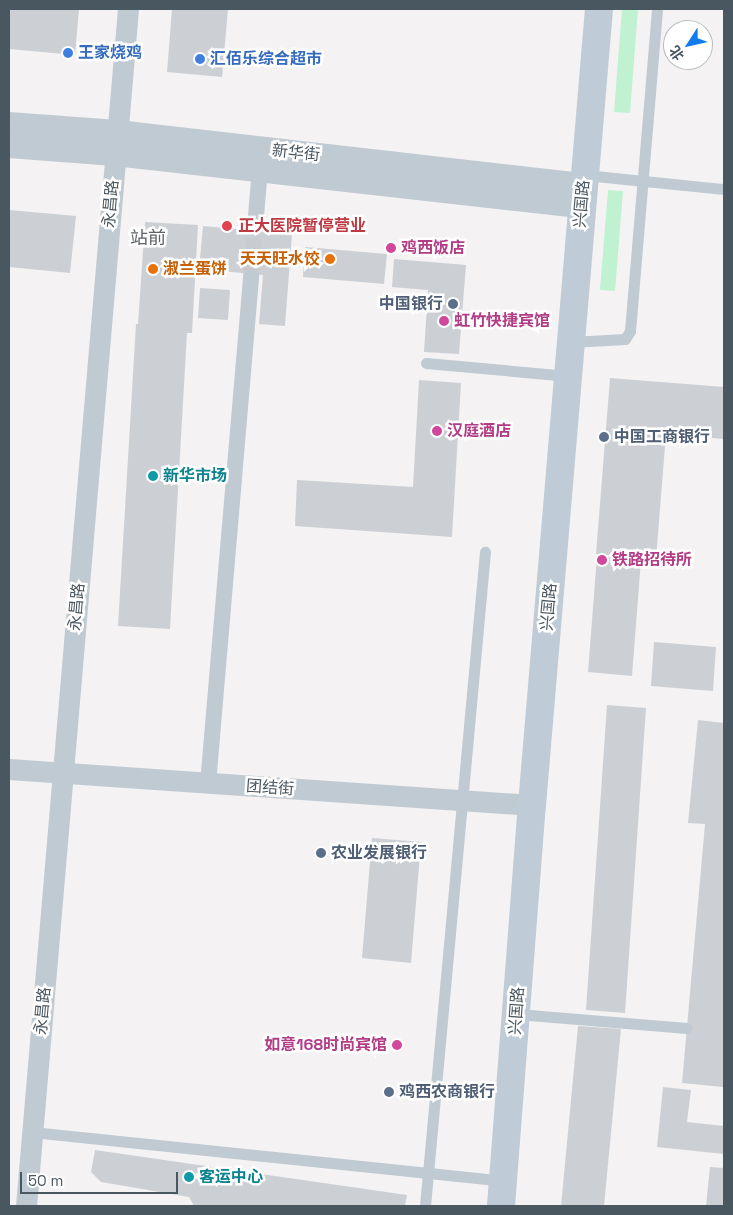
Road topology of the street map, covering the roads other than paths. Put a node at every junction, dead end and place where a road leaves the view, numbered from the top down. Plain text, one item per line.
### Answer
1 (128, 9) edge
2 (599, 9) edge
3 (656, 9) edge
4 (9, 126) edge
5 (116, 143) junction
6 (9, 145) edge
7 (260, 169) junction
8 (584, 189) junction
9 (724, 189) edge
10 (255, 228) tunnel mouth
11 (251, 278) tunnel mouth
12 (571, 342) junction
13 (426, 363) dead end
14 (568, 376) junction
15 (485, 552) dead end
16 (9, 769) edge
17 (62, 774) junction
18 (208, 784) junction
19 (463, 801) junction
20 (532, 805) junction
21 (517, 1014) junction
22 (686, 1028) dead end
23 (32, 1132) junction
24 (428, 1173) junction
25 (502, 1194) edge
26 (26, 1206) edge
27 (424, 1206) edge

1 - 5 street, 永昌路
2 - 8 main road, 兴国路
3 - 12 lane
4 - 5 street, 新华街
5 - 6 street, 新华街
5 - 7 street, 新华街
5 - 8 street, 新华街
5 - 17 street, 永昌路
7 - 8 street, 新华街
7 - 10 street
8 - 9 lane
8 - 12 main road, 兴国路
11 - 18 street
12 - 14 main road, 兴国路
13 - 14 lane
14 - 20 main road, 兴国路
15 - 19 lane
16 - 17 street, 团结街
17 - 18 street, 团结街
17 - 23 street, 永昌路
18 - 19 street, 团结街
19 - 20 street, 团结街
19 - 24 lane
20 - 21 main road, 兴国路
21 - 22 lane
21 - 25 main road, 兴国路
23 - 24 lane
23 - 26 street, 永昌路
24 - 25 lane
24 - 27 lane

